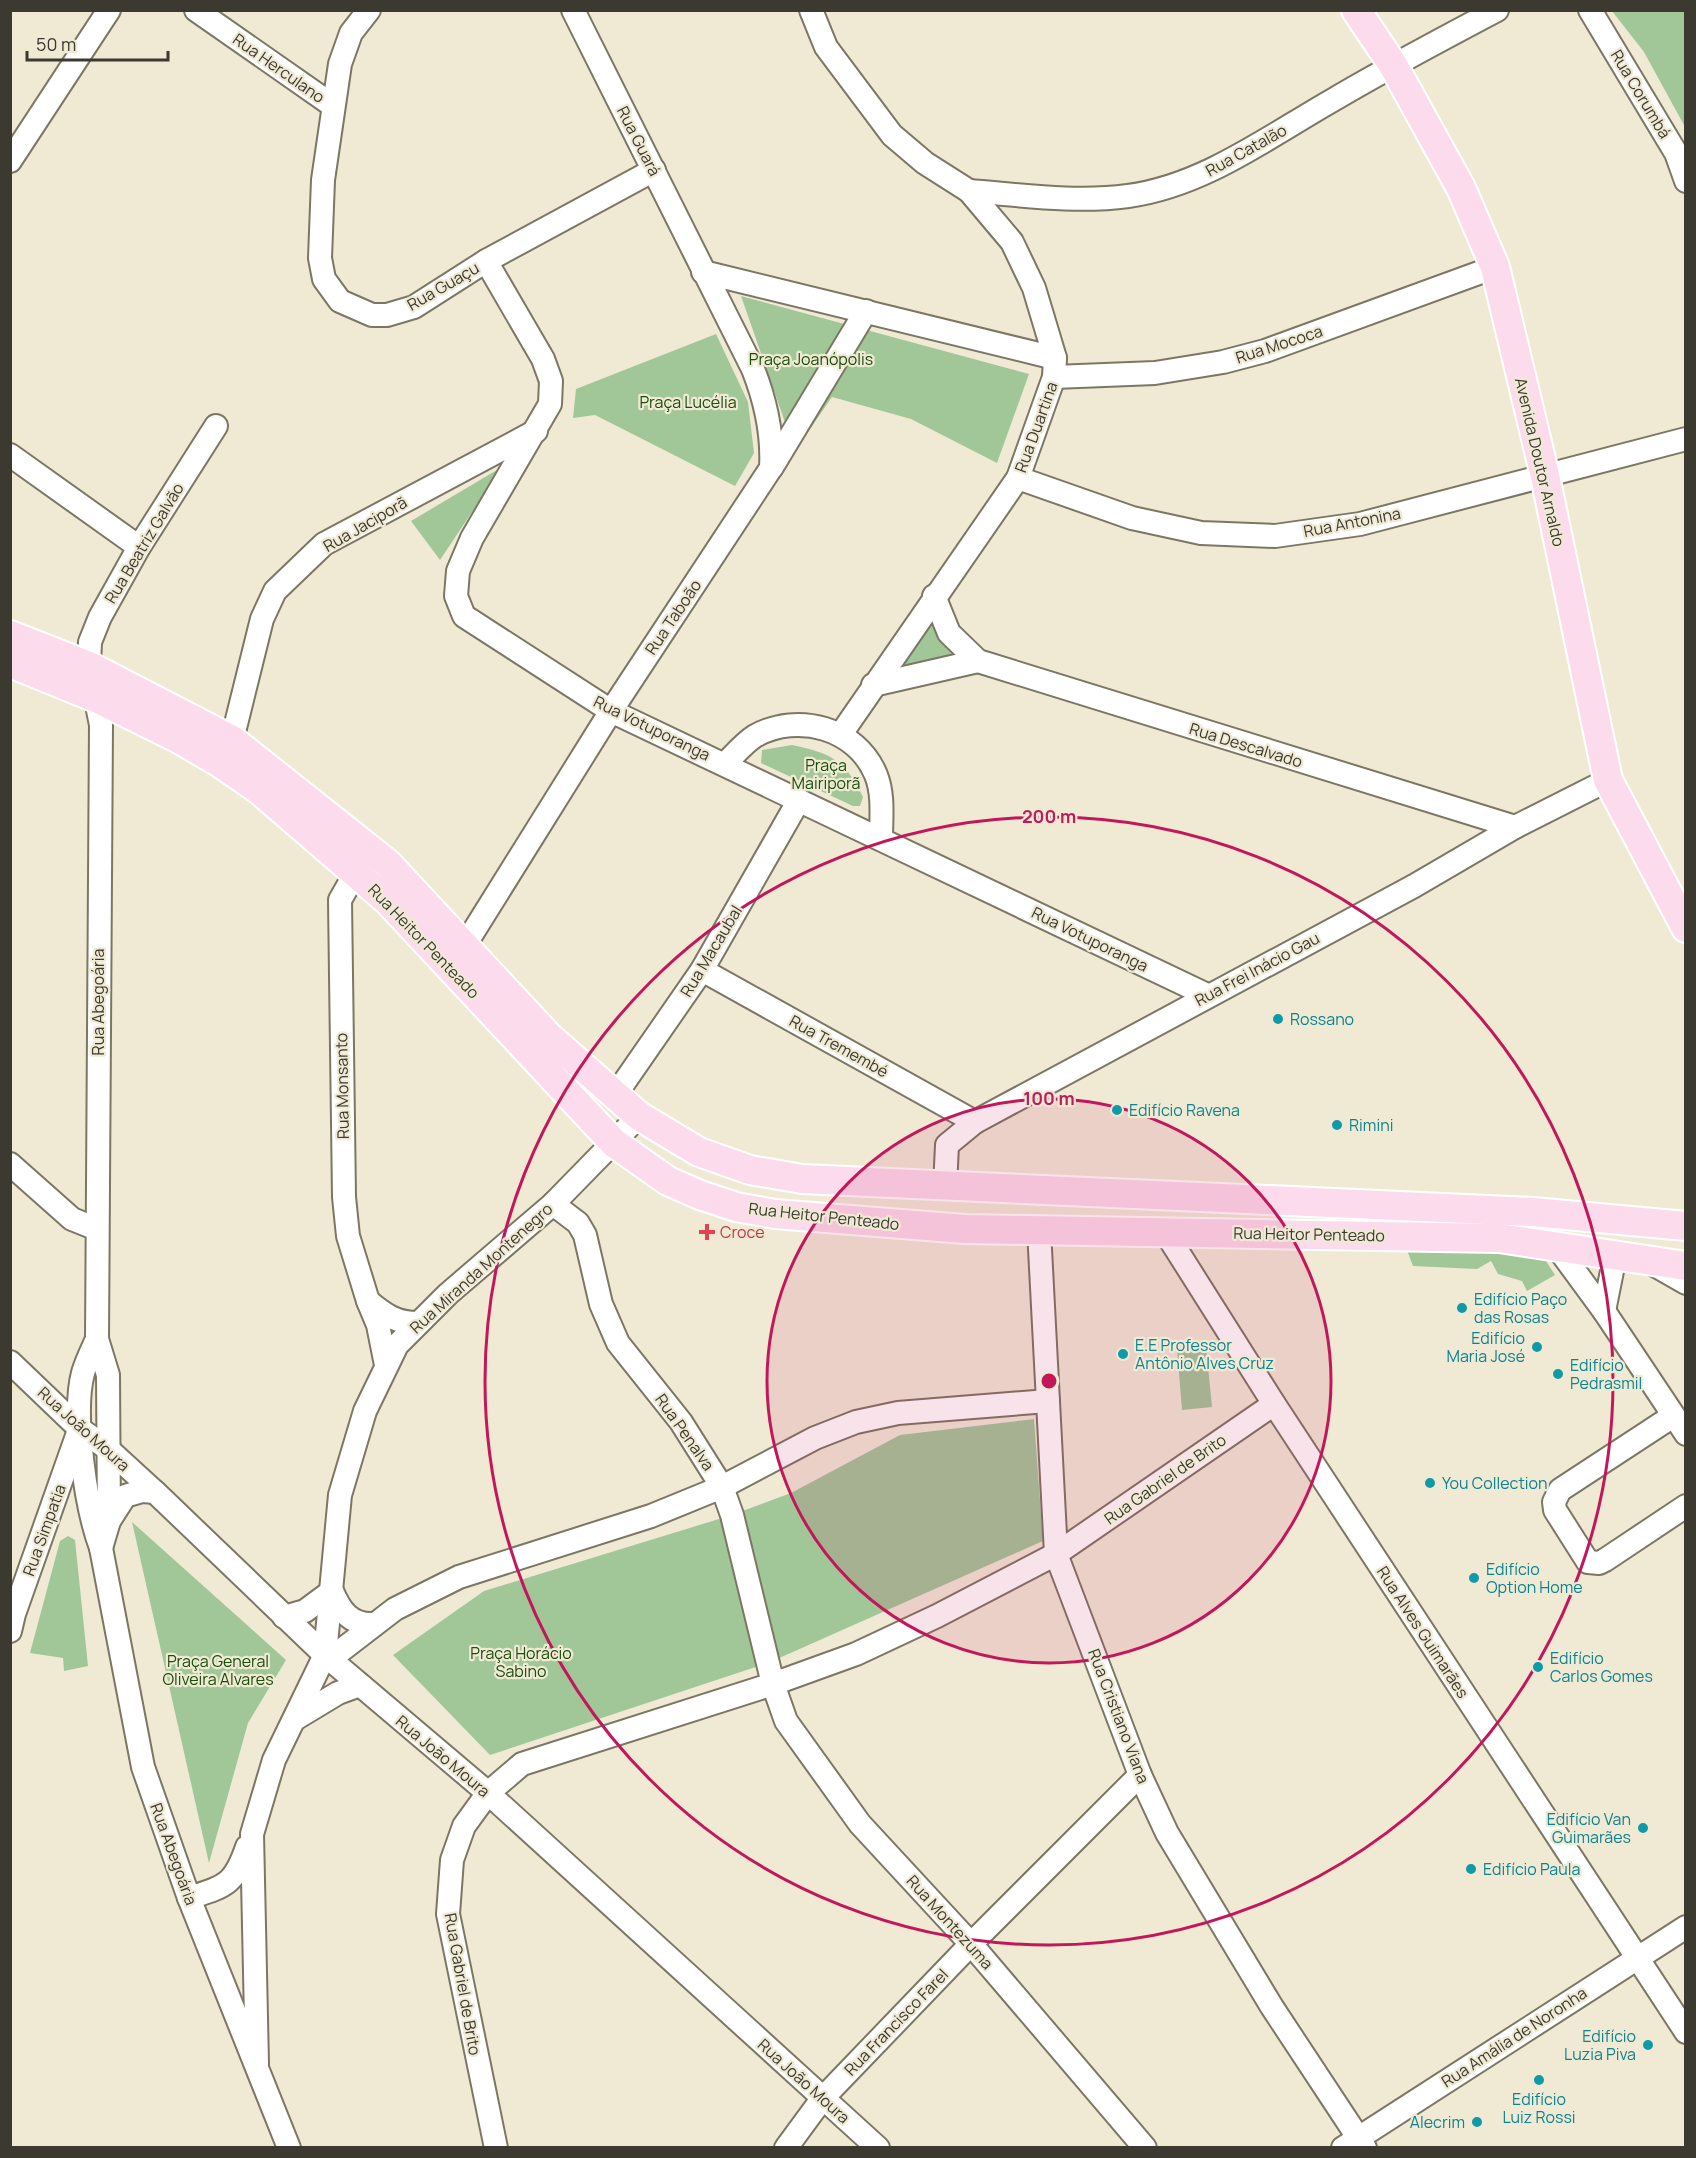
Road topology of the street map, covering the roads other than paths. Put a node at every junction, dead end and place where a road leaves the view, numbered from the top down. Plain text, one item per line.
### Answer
1 (109, 10) edge
2 (196, 10) edge
3 (369, 10) edge
4 (573, 10) edge
5 (811, 10) edge
6 (1356, 10) edge
7 (1497, 10) edge
8 (1590, 10) edge
9 (1393, 65) junction
10 (332, 105) junction
11 (10, 161) edge
12 (654, 170) junction
13 (1686, 181) edge
14 (969, 192) junction
15 (486, 261) junction
16 (1495, 267) junction
17 (703, 272) junction
18 (866, 311) junction
19 (1055, 367) junction
20 (216, 426) dead end
21 (537, 430) junction
22 (1686, 439) edge
23 (10, 455) edge
24 (771, 468) junction
25 (1545, 476) junction
26 (1018, 477) junction
27 (139, 548) junction
28 (934, 596) junction
29 (10, 634) edge
30 (978, 662) junction
31 (10, 663) edge
32 (89, 666) junction
33 (873, 685) junction
34 (96, 698) junction
35 (610, 711) junction
36 (841, 734) junction
37 (232, 740) junction
38 (725, 765) junction
39 (1608, 780) junction
40 (799, 800) junction
41 (1515, 827) junction
42 (881, 839) junction
43 (356, 872) junction
44 (1686, 928) edge
45 (465, 945) junction
46 (702, 970) junction
47 (1207, 995) junction
48 (614, 1097) junction
49 (639, 1116) junction
50 (975, 1122) junction
51 (614, 1143) junction
52 (10, 1164) edge
53 (945, 1187) junction
54 (553, 1204) junction
55 (1686, 1207) edge
56 (1533, 1212) junction
57 (1686, 1226) edge
58 (97, 1229) junction
59 (1040, 1230) junction
60 (1164, 1230) junction
61 (1557, 1247) junction
62 (1615, 1256) junction
63 (1650, 1263) junction
64 (1686, 1266) edge
65 (1686, 1283) edge
66 (368, 1301) junction
67 (1604, 1311) junction
68 (418, 1323) junction
69 (97, 1339) junction
70 (10, 1362) edge
71 (386, 1365) junction
72 (1048, 1401) junction
73 (1274, 1404) junction
74 (1679, 1425) edge
75 (80, 1429) junction
76 (108, 1449) junction
77 (722, 1487) junction
78 (155, 1492) junction
79 (1686, 1506) edge
80 (109, 1521) junction
81 (101, 1548) junction
82 (1056, 1554) junction
83 (332, 1591) junction
84 (284, 1617) junction
85 (373, 1624) junction
86 (10, 1632) edge
87 (327, 1657) junction
88 (773, 1684) junction
89 (360, 1685) junction
90 (295, 1719) junction
91 (1140, 1775) junction
92 (488, 1793) junction
93 (252, 1834) junction
94 (189, 1898) junction
95 (1686, 1928) edge
96 (971, 1944) junction
97 (1637, 1959) junction
98 (254, 1994) junction
99 (231, 2002) junction
100 (1686, 2032) edge
101 (257, 2064) junction
102 (822, 2099) junction
103 (1355, 2144) edge
104 (289, 2148) edge
105 (496, 2148) edge
106 (786, 2148) edge
107 (878, 2148) edge
108 (1145, 2148) edge

1 - 11 street
2 - 10 street, Rua Herculano
3 - 10 street, Rua Guaçu
4 - 12 street, Rua Guará
5 - 14 street, Rua Duartina
6 - 9 main road, Avenida Doutor Arnaldo
7 - 9 street, Rua Catalão
8 - 13 street, Rua Corumbá
9 - 14 street, Rua Catalão
9 - 16 main road, Avenida Doutor Arnaldo
10 - 15 street, Rua Guaçu
12 - 15 street, Rua Guaçu
12 - 17 street, Rua Guará
14 - 19 street, Rua Duartina
15 - 21 street, Rua Votuporanga
16 - 19 street, Rua Mococa
16 - 25 main road, Avenida Doutor Arnaldo
17 - 18 street
17 - 24 street
18 - 19 street
18 - 24 street
19 - 26 street, Rua Duartina
20 - 27 street, Rua Beatriz Galvão
21 - 35 street, Rua Votuporanga
21 - 37 street, Rua Jaciporã
22 - 25 street, Rua Antonina
23 - 27 street
24 - 35 street, Rua Taboão
25 - 26 street, Rua Antonina
25 - 39 main road, Avenida Doutor Arnaldo
26 - 28 street, Rua Duartina
27 - 32 street, Rua Beatriz Galvão
28 - 30 street, Rua Descalvado
28 - 33 street, Rua Duartina
29 - 32 main road, Rua Heitor Penteado
30 - 33 street, Rua Descalvado
30 - 41 street, Rua Descalvado
31 - 34 main road, Rua Heitor Penteado
32 - 34 street, Rua Abegoária
32 - 37 main road, Rua Heitor Penteado
33 - 36 street, Rua Duartina
34 - 43 main road, Rua Heitor Penteado
34 - 58 street, Rua Abegoária
35 - 38 street, Rua Votuporanga
35 - 45 street, Rua Taboão
36 - 38 street
36 - 42 street
37 - 45 main road, Rua Heitor Penteado
38 - 40 street, Rua Votuporanga
39 - 41 street, Rua Frei Inácio Gau
39 - 44 main road, Avenida Doutor Arnaldo
40 - 42 street, Rua Votuporanga
40 - 46 street, Rua Macaubal
41 - 47 street, Rua Frei Inácio Gau
42 - 47 street, Rua Votuporanga
43 - 51 main road, Rua Heitor Penteado
43 - 66 street, Rua Monsanto
45 - 48 main road, Rua Heitor Penteado
46 - 48 street, Rua Macaubal
46 - 50 street, Rua Tremembé
47 - 50 street, Rua Frei Inácio Gau
48 - 49 main road, Rua Heitor Penteado
49 - 51 street, Rua Miranda Montenegro
49 - 53 main road, Rua Heitor Penteado
50 - 53 street, Rua Frei Inácio Gau
51 - 54 street, Rua Miranda Montenegro
51 - 59 main road, Rua Heitor Penteado
52 - 58 street
53 - 56 main road, Rua Heitor Penteado
54 - 68 street, Rua Miranda Montenegro
54 - 77 street, Rua Penalva
55 - 56 main road
56 - 57 main road
58 - 69 street, Rua Abegoária
59 - 60 main road, Rua Heitor Penteado
59 - 72 street, Rua Cristiano Viana
60 - 61 main road, Rua Heitor Penteado
60 - 73 street, Rua Alves Guimarães
61 - 62 main road, Rua Heitor Penteado
61 - 67 street
62 - 63 main road, Rua Heitor Penteado
62 - 67 street
63 - 64 main road, Rua Heitor Penteado
63 - 65 street, Rua Heitor Penteado
66 - 68 street
66 - 71 street, Rua Monsanto
67 - 74 street
68 - 71 street, Rua Miranda Montenegro
69 - 75 street, Rua Abegoária
69 - 76 street, Rua Abegoária
70 - 75 street, Rua João Moura
71 - 83 street, Rua Miranda Montenegro
72 - 77 street
72 - 82 street, Rua Cristiano Viana
73 - 82 street, Rua Gabriel de Brito
73 - 97 street, Rua Alves Guimarães
74 - 79 street
75 - 76 street, Rua João Moura
75 - 81 street, Rua Abegoária
75 - 86 street, Rua Simpatia
76 - 78 street, Rua João Moura
76 - 80 street, Rua Abegoária
77 - 85 street
77 - 88 street, Rua Penalva
78 - 80 street
78 - 84 street, Rua João Moura
80 - 81 street, Rua Abegoária
81 - 94 street, Rua Abegoária
82 - 88 street
82 - 91 street, Rua Cristiano Viana
83 - 84 street
83 - 85 street
83 - 87 street, Rua Miranda Montenegro
84 - 87 street, Rua João Moura
85 - 87 street
87 - 89 street, Rua João Moura
87 - 90 street
88 - 92 street
88 - 96 street, Rua Montezuma
89 - 90 street
89 - 92 street, Rua João Moura
90 - 93 street
91 - 96 street, Rua Francisco Farel
91 - 103 street, Rua Cristiano Viana
92 - 102 street, Rua João Moura
92 - 105 street, Rua Gabriel de Brito
93 - 94 street
93 - 98 street
94 - 99 street, Rua Abegoária
95 - 97 street, Rua Amália de Noronha
96 - 102 street, Rua Francisco Farel
96 - 108 street, Rua Montezuma
97 - 100 street, Rua Alves Guimarães
97 - 103 street, Rua Amália de Noronha
98 - 99 street
98 - 101 street
99 - 101 street, Rua Abegoária
101 - 104 street, Rua Abegoária
102 - 106 street, Rua Francisco Farel
102 - 107 street, Rua João Moura

